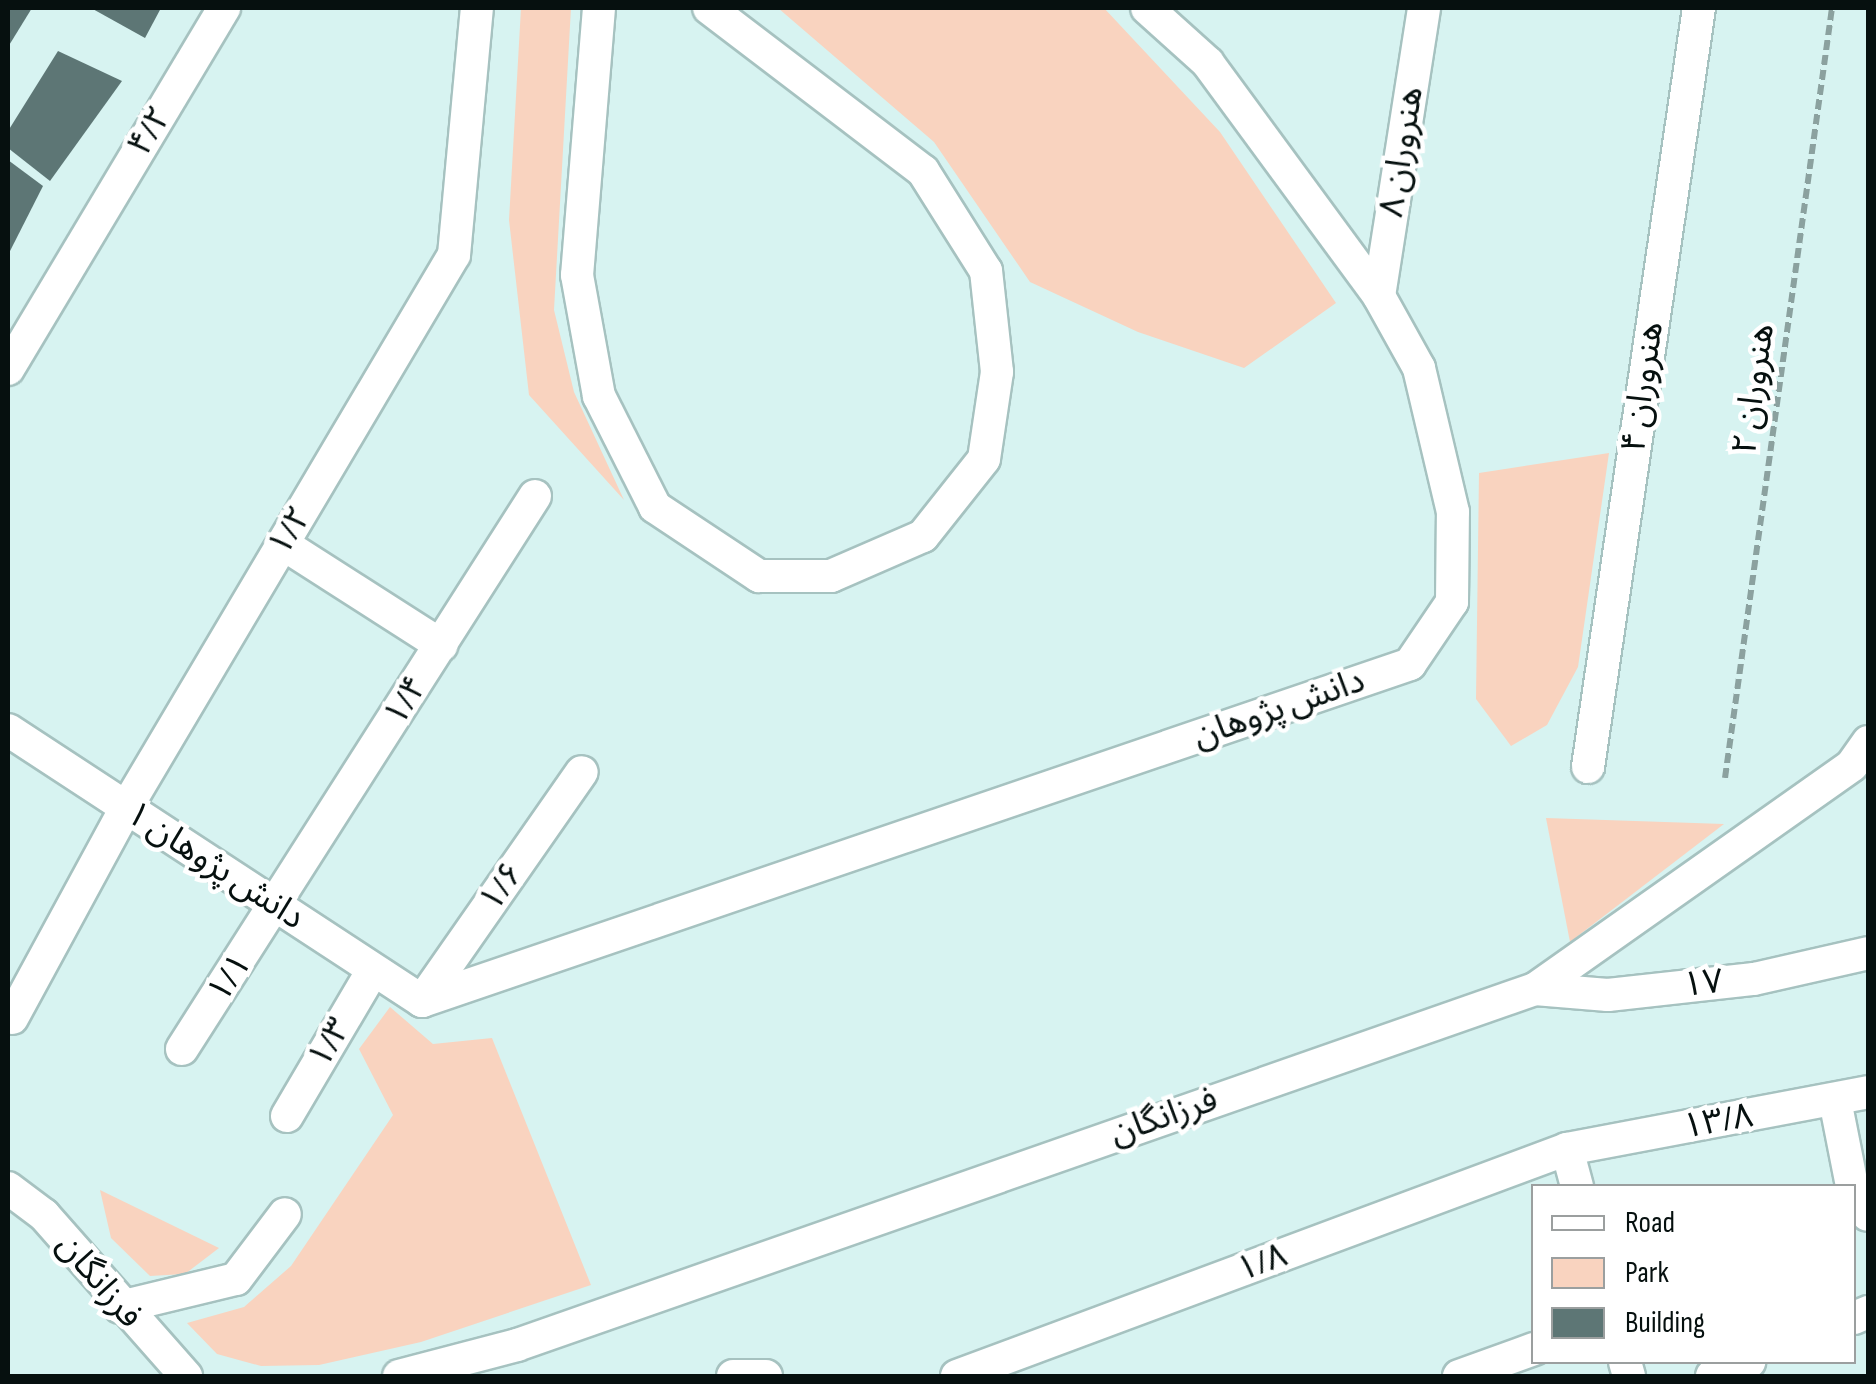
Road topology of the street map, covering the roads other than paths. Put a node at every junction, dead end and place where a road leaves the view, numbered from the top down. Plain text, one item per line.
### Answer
1 (224, 8) edge
2 (477, 8) edge
3 (599, 8) edge
4 (709, 8) edge
5 (1147, 8) edge
6 (1424, 8) edge
7 (1699, 8) edge
8 (1380, 296) junction
9 (8, 369) edge
10 (535, 496) dead end
11 (283, 544) junction
12 (441, 646) junction
13 (8, 730) edge
14 (1868, 742) edge
15 (1588, 766) dead end
16 (582, 772) dead end
17 (126, 808) junction
18 (278, 907) junction
19 (1868, 953) edge
20 (373, 970) junction
21 (1535, 989) junction
22 (422, 1001) junction
23 (12, 1018) dead end
24 (182, 1049) dead end
25 (1868, 1092) edge
26 (1835, 1100) junction
27 (287, 1116) dead end
28 (1567, 1149) junction
29 (1576, 1184) edge
30 (1851, 1184) edge
31 (8, 1188) edge
32 (285, 1214) dead end
33 (120, 1307) junction
34 (1531, 1350) edge
35 (1743, 1364) edge
36 (180, 1376) edge
37 (399, 1376) edge
38 (733, 1376) edge
39 (766, 1376) edge
40 (957, 1376) edge
41 (1459, 1376) edge
42 (1712, 1376) edge

1 - 9 street, ۴/۲
2 - 11 street, ۱/۲
3 - 4 street
5 - 8 street, دانش پژوهان
6 - 8 street, هنروران ۸
7 - 15 street, هنروران ۴
8 - 22 street, دانش پژوهان
10 - 12 street, ۱/۴
11 - 12 street
11 - 17 street, ۱/۲
12 - 18 street, ۱/۴
13 - 17 street, دانش پژوهان ۱
14 - 21 street, فرزانگان
16 - 22 street, ۱/۶
17 - 18 street, دانش پژوهان ۱
17 - 23 street, ۱/۲
18 - 20 street, دانش پژوهان ۱
18 - 24 street, ۱/۱
19 - 21 street, ۱۷
20 - 22 street, دانش پژوهان ۱
20 - 27 street, ۱/۳
21 - 37 street, فرزانگان
25 - 26 street, ۱۳/۸
26 - 28 street, ۱۳/۸
26 - 30 street
28 - 29 street
28 - 40 street, ۱/۸
31 - 33 street, فرزانگان
32 - 33 street
33 - 36 street, فرزانگان
34 - 41 street
35 - 42 street
38 - 39 street

